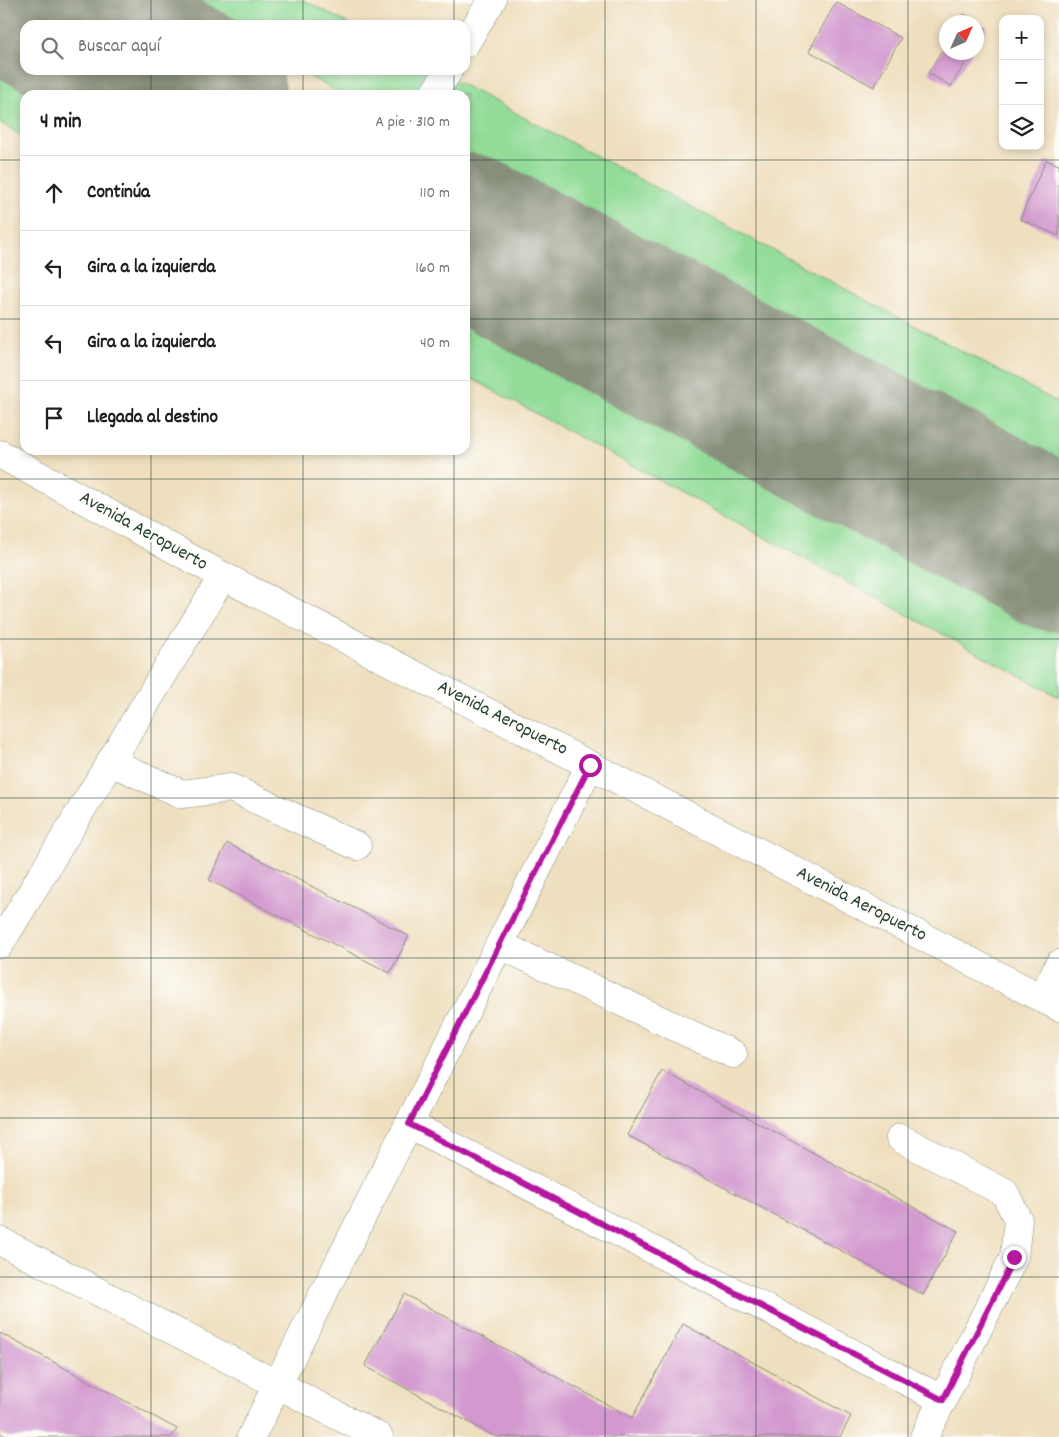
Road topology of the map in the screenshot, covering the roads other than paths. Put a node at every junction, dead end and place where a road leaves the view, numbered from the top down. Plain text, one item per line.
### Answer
1 (492, 0) edge
2 (470, 36) edge
3 (446, 75) edge
4 (436, 90) edge
5 (0, 454) edge
6 (223, 576) junction
7 (111, 762) junction
8 (590, 765) junction
9 (358, 846) dead end
10 (0, 944) edge
11 (500, 945) junction
12 (1059, 964) edge
13 (1050, 1003) edge
14 (733, 1054) dead end
15 (409, 1124) junction
16 (900, 1138) dead end
17 (0, 1241) edge
18 (277, 1386) junction
19 (943, 1400) junction
20 (251, 1437) edge
21 (379, 1437) edge
22 (924, 1437) edge

1 - 2 street
3 - 4 street
5 - 6 street, Avenida Aeropuerto
6 - 7 street
6 - 8 street, Avenida Aeropuerto
7 - 9 street
7 - 10 street
8 - 11 street
8 - 13 street, Avenida Aeropuerto
11 - 14 street
11 - 15 street
12 - 13 street
15 - 18 street
15 - 19 street
16 - 19 street
17 - 18 street
18 - 20 street
18 - 21 street
19 - 22 street

